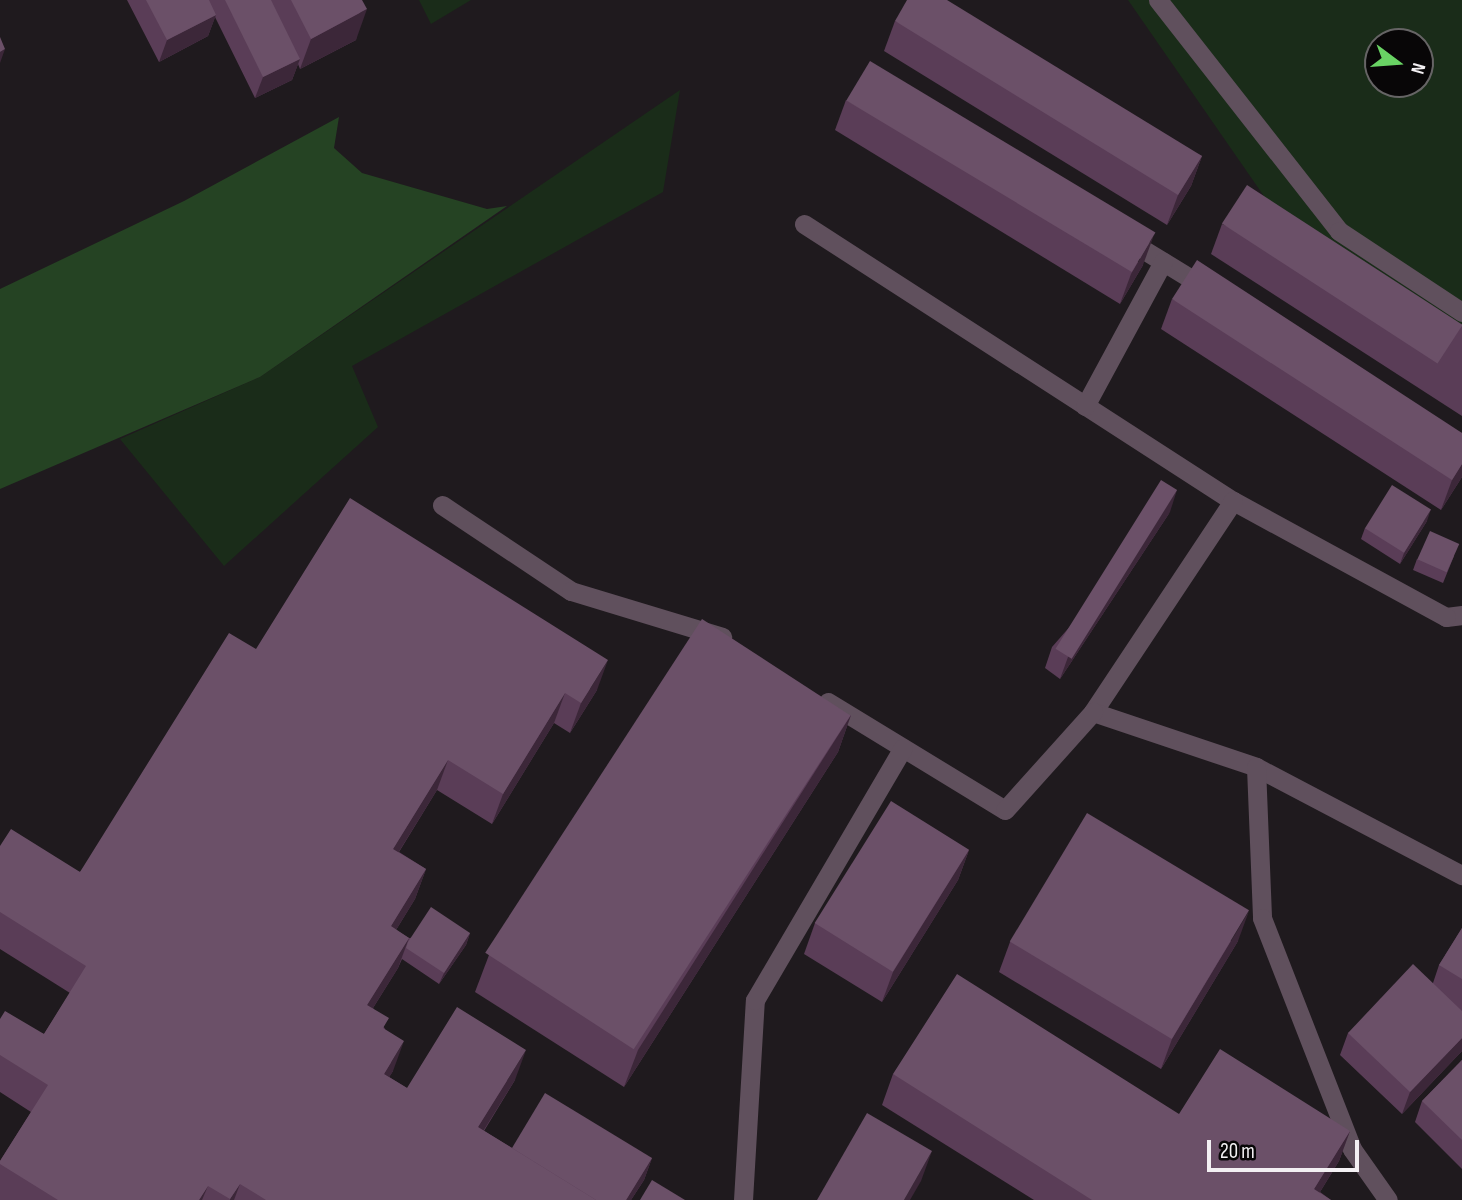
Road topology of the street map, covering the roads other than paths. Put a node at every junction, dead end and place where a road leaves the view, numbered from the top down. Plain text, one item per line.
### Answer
1 (1158, 0) edge
2 (804, 224) dead end
3 (1107, 227) edge
4 (1163, 262) junction
5 (1223, 297) edge
6 (1462, 312) edge
7 (1085, 406) junction
8 (1233, 502) junction
9 (442, 505) dead end
10 (1462, 615) edge
11 (736, 646) edge
12 (808, 690) edge
13 (1093, 712) junction
14 (903, 748) junction
15 (1256, 767) junction
16 (1462, 875) edge
17 (743, 1200) edge
18 (1388, 1200) edge

1 - 6 street
2 - 7 street
3 - 4 street
4 - 5 street
4 - 7 street
7 - 8 street
8 - 10 street
8 - 13 street
9 - 11 street
12 - 14 street
13 - 14 street
13 - 15 street
14 - 17 street
15 - 16 street
15 - 18 street

